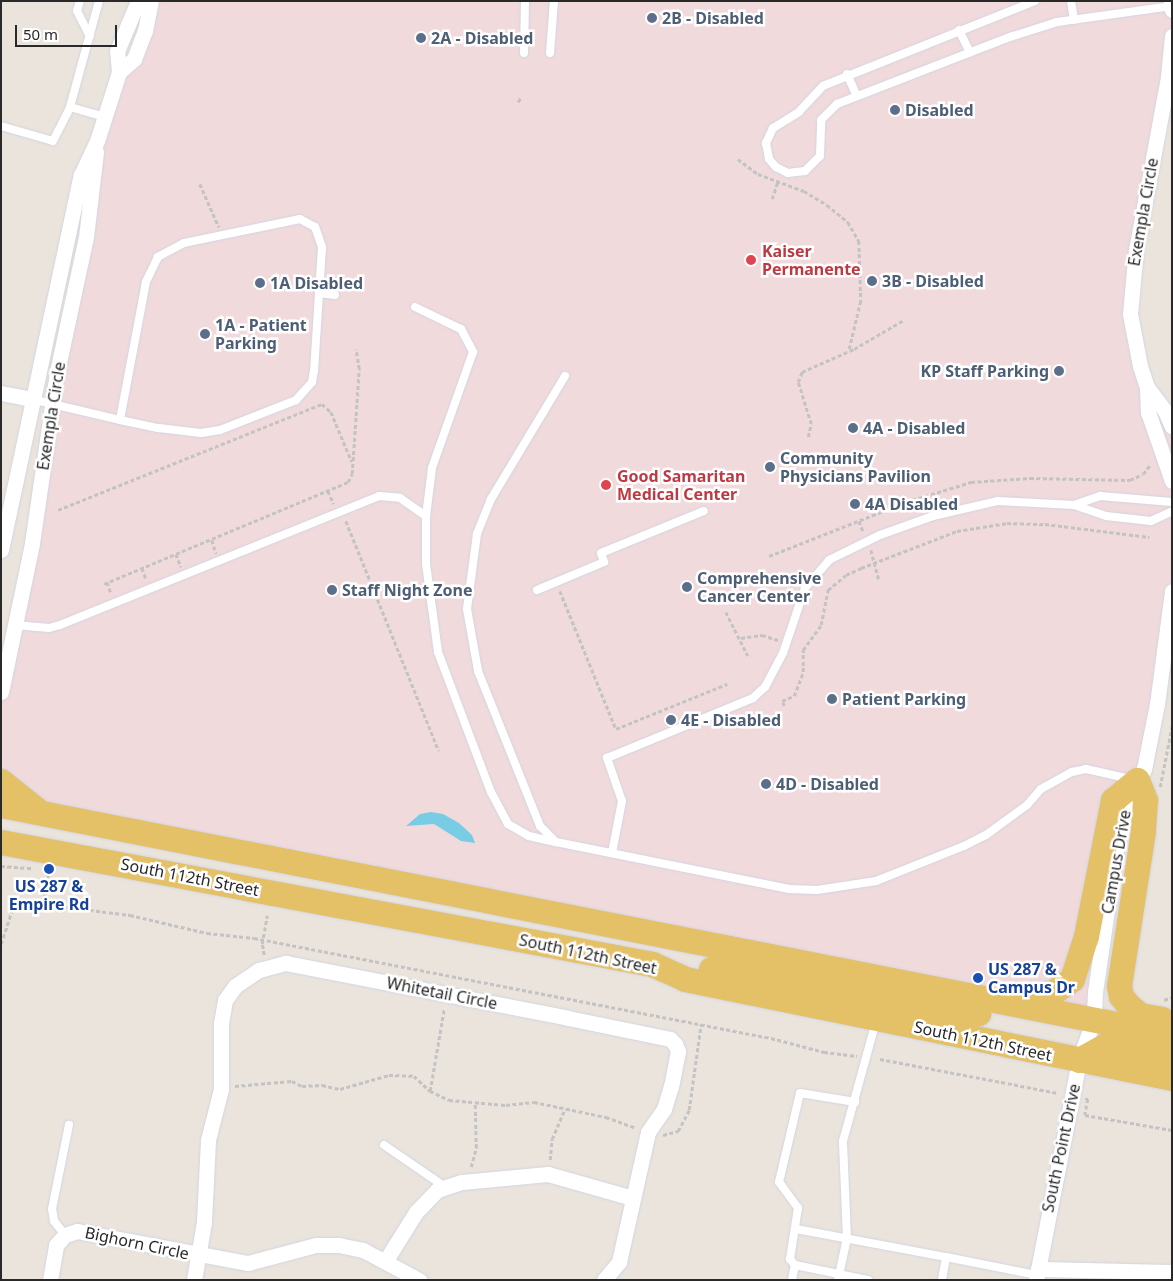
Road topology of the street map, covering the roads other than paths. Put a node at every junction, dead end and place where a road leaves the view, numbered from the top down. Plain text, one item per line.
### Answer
1 (80, 1) edge
2 (99, 1) edge
3 (138, 1) edge
4 (151, 1) edge
5 (525, 1) edge
6 (554, 1) edge
7 (1035, 1) edge
8 (1071, 1) edge
9 (1171, 1) edge
10 (1172, 6) edge
11 (1172, 10) edge
12 (1074, 20) junction
13 (959, 30) junction
14 (90, 36) junction
15 (1172, 36) edge
16 (524, 53) dead end
17 (550, 53) dead end
18 (970, 53) junction
19 (118, 72) junction
20 (847, 74) junction
21 (1170, 78) edge
22 (857, 96) junction
23 (70, 107) junction
24 (104, 117) junction
25 (1, 126) edge
26 (97, 141) junction
27 (319, 293) junction
28 (335, 294) dead end
29 (415, 307) dead end
30 (565, 376) dead end
31 (1147, 387) junction
32 (1, 393) edge
33 (31, 399) junction
34 (52, 404) junction
35 (120, 420) junction
36 (1172, 427) edge
37 (1172, 481) edge
38 (1172, 502) edge
39 (1074, 505) junction
40 (704, 511) dead end
41 (1172, 511) edge
42 (426, 516) junction
43 (2, 540) edge
44 (537, 590) dead end
45 (1172, 591) edge
46 (15, 625) junction
47 (1, 692) edge
48 (1137, 780) junction
49 (1, 781) edge
50 (1, 805) edge
51 (42, 812) junction
52 (556, 842) junction
53 (4, 851) edge
54 (612, 853) junction
55 (652, 964) junction
56 (994, 999) junction
57 (877, 1019) junction
58 (1094, 1019) junction
59 (1172, 1021) edge
60 (1172, 1034) edge
61 (1172, 1054) edge
62 (1079, 1060) junction
63 (1172, 1078) edge
64 (855, 1102) junction
65 (69, 1125) dead end
66 (384, 1145) dead end
67 (445, 1187) junction
68 (632, 1198) junction
69 (796, 1229) junction
70 (65, 1235) junction
71 (846, 1239) junction
72 (199, 1256) junction
73 (946, 1257) junction
74 (386, 1260) junction
75 (795, 1265) junction
76 (1172, 1272) edge
77 (1037, 1275) edge
78 (838, 1277) edge
79 (50, 1280) edge
80 (194, 1280) edge
81 (419, 1280) edge
82 (604, 1280) edge
83 (792, 1280) edge
84 (868, 1280) edge
85 (942, 1280) edge

1 - 14 lane
2 - 14 lane
3 - 19 street, Exempla Circle
4 - 19 street, Exempla Circle
5 - 16 lane
6 - 17 lane
7 - 13 lane
8 - 12 lane
9 - 10 street
10 - 11 street
10 - 12 lane
12 - 18 lane
13 - 18 lane
13 - 20 lane
14 - 23 lane
15 - 21 street, Exempla Circle
18 - 22 lane
19 - 24 street, Exempla Circle
20 - 22 lane
20 - 22 lane
21 - 31 street, Exempla Circle
23 - 24 lane
23 - 25 lane
24 - 26 street, Exempla Circle
26 - 33 street, Exempla Circle
26 - 34 street, Exempla Circle
27 - 28 lane
27 - 35 lane
27 - 35 lane
29 - 42 lane
30 - 52 lane
31 - 36 street, Exempla Circle
31 - 37 street, Exempla Circle
32 - 33 street
33 - 34 lane
33 - 43 street, Exempla Circle
34 - 35 lane
34 - 46 street, Exempla Circle
38 - 39 lane
39 - 41 lane
39 - 54 lane
40 - 44 lane
42 - 46 lane
42 - 52 lane
45 - 48 street, Campus Drive
46 - 47 street, Exempla Circle
48 - 54 lane
48 - 56 main road
48 - 58 street, Campus Drive
48 - 59 main road
49 - 51 main road
50 - 51 main road, South 112th Street
51 - 56 main road, South 112th Street
52 - 54 lane
53 - 55 main road, South 112th Street
55 - 57 main road, South 112th Street
55 - 58 main road
56 - 58 main road, South 112th Street
57 - 62 main road, South 112th Street
57 - 64 lane
58 - 60 main road, South 112th Street
58 - 62 street, South Point Drive
61 - 62 main road
62 - 63 main road, South 112th Street
62 - 77 street, South Point Drive
64 - 69 lane
64 - 71 lane
65 - 70 lane
66 - 67 lane
67 - 68 street
67 - 74 street
68 - 72 street, Whitetail Circle
68 - 82 street, Whitetail Circle
69 - 71 lane
69 - 75 lane
70 - 72 street, Bighorn Circle
70 - 79 street, Bighorn Circle
71 - 73 lane
71 - 78 lane
72 - 74 street
72 - 80 street, Whitetail Circle
73 - 77 lane
73 - 85 lane
74 - 81 street
75 - 78 lane
75 - 83 lane
76 - 77 street
78 - 84 lane

